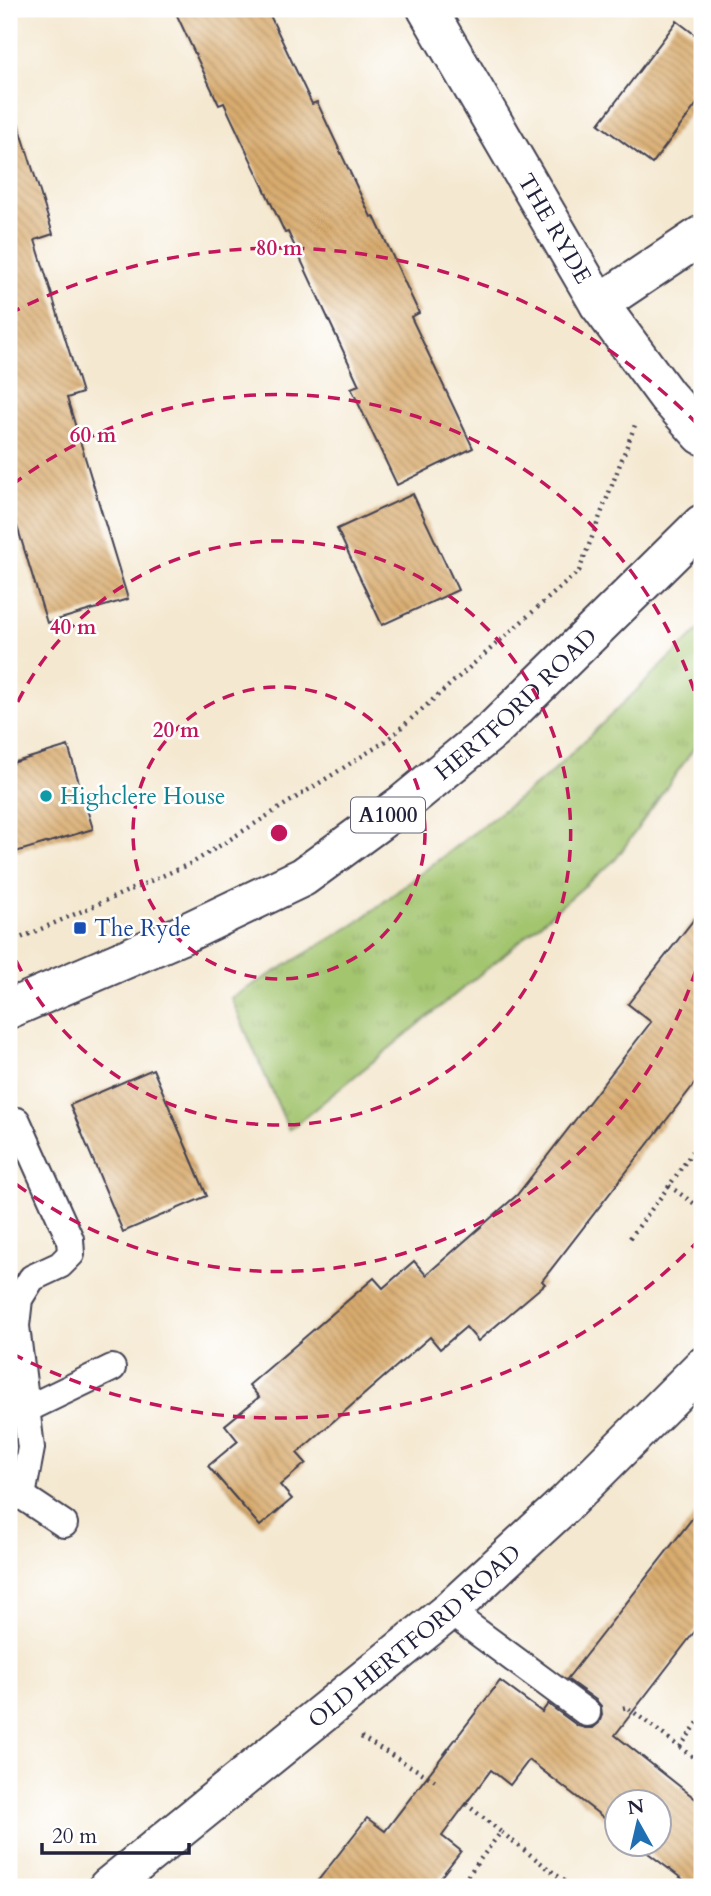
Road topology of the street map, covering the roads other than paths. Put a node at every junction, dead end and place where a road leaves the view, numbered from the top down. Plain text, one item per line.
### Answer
1 (427, 9) edge
2 (702, 236) edge
3 (599, 304) junction
4 (702, 435) edge
5 (702, 524) edge
6 (9, 1009) edge
7 (17, 1121) dead end
8 (702, 1367) edge
9 (112, 1368) dead end
10 (27, 1409) junction
11 (15, 1497) edge
12 (64, 1524) dead end
13 (449, 1611) junction
14 (587, 1713) road end
15 (107, 1887) edge

1 - 3 street, THE RYDE
2 - 3 street
3 - 4 street, THE RYDE
5 - 6 street, HERTFORD ROAD / A1000
7 - 10 lane
8 - 13 street, OLD HERTFORD ROAD
9 - 10 lane
10 - 11 lane
11 - 12 lane
13 - 14 lane
13 - 15 street, OLD HERTFORD ROAD

